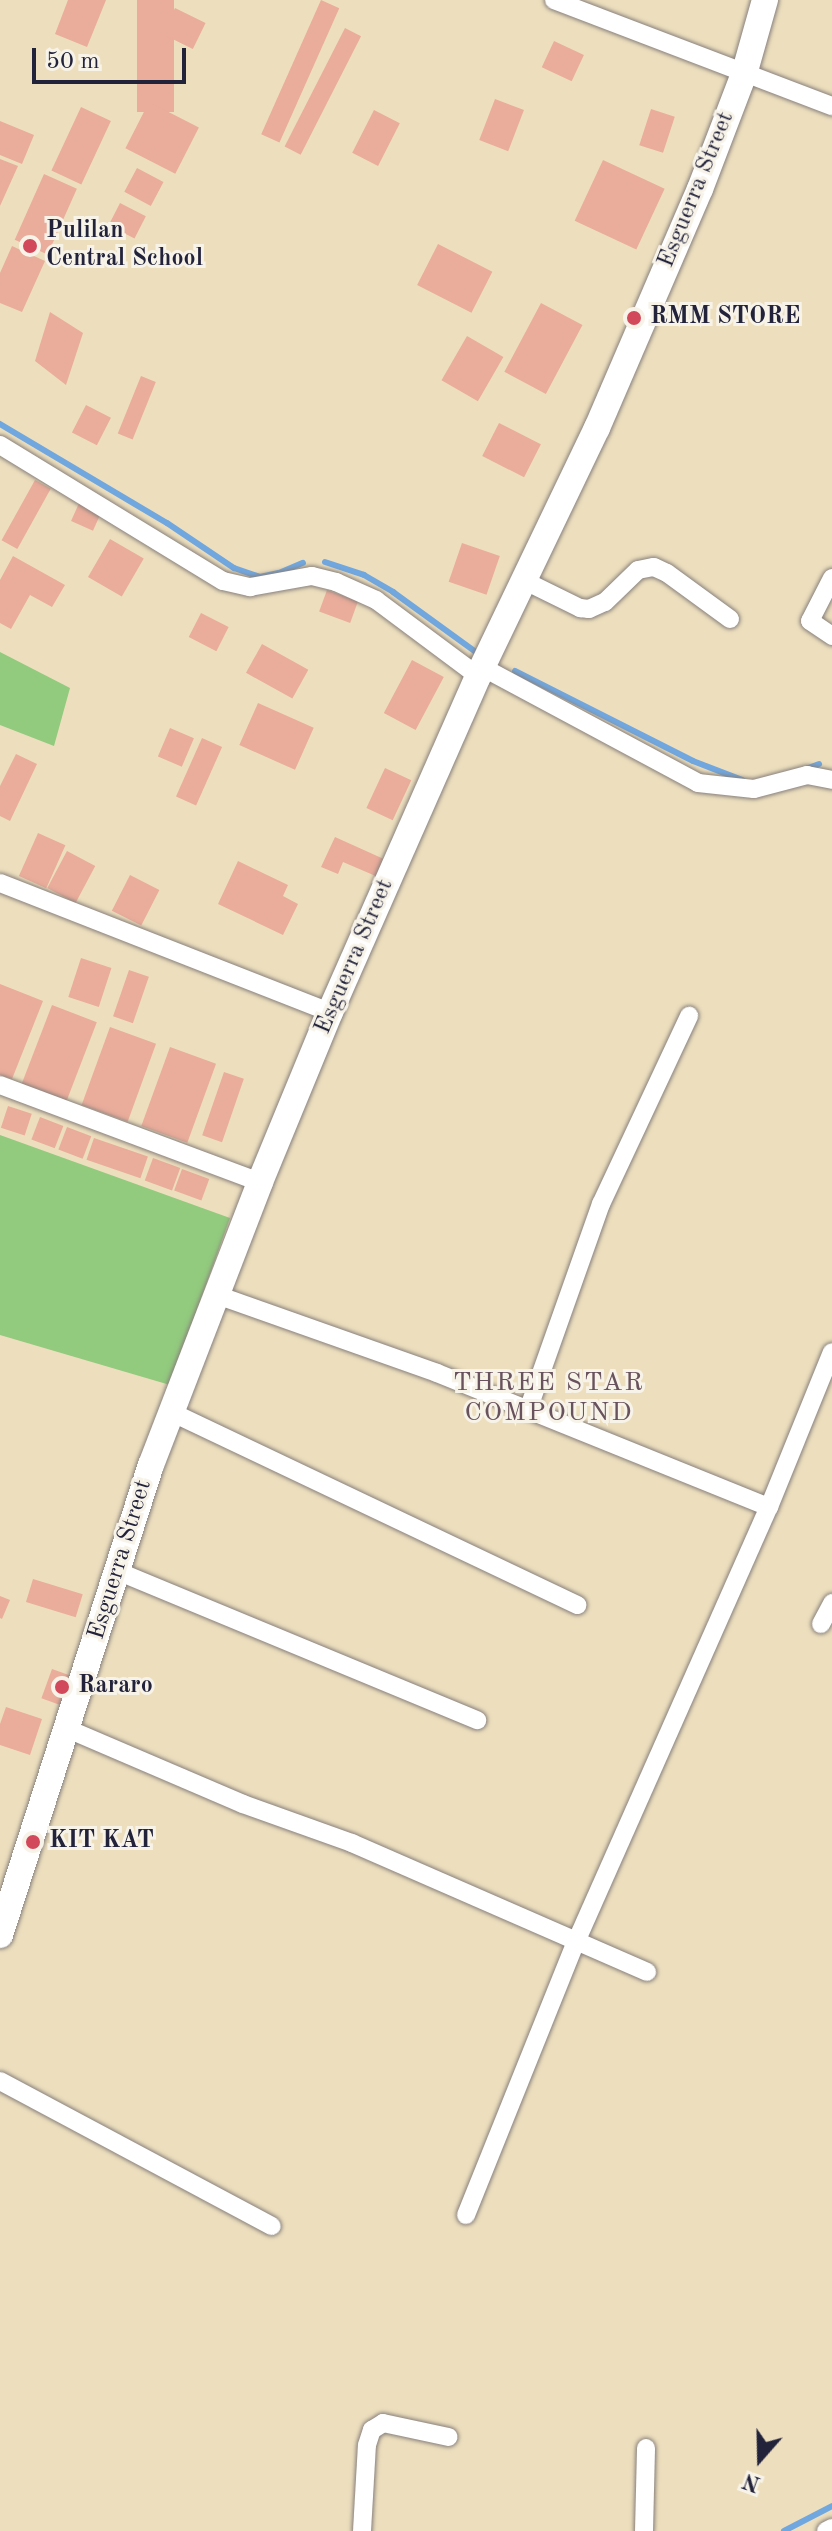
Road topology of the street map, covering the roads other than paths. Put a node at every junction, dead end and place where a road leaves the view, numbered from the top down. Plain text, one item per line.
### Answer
1 (554, 0) edge
2 (765, 0) edge
3 (745, 71) junction
4 (832, 106) edge
5 (0, 445) edge
6 (832, 578) edge
7 (523, 580) junction
8 (730, 619) dead end
9 (832, 636) edge
10 (480, 672) junction
11 (832, 780) edge
12 (0, 883) edge
13 (330, 1012) junction
14 (689, 1016) dead end
15 (0, 1085) edge
16 (260, 1182) junction
17 (217, 1295) junction
18 (832, 1352) edge
19 (528, 1410) junction
20 (171, 1412) junction
21 (769, 1507) junction
22 (117, 1571) junction
23 (832, 1603) edge
24 (578, 1605) dead end
25 (821, 1624) dead end
26 (477, 1720) dead end
27 (68, 1729) junction
28 (0, 1935) edge
29 (576, 1942) junction
30 (647, 1972) dead end
31 (0, 2081) edge
32 (466, 2215) dead end
33 (272, 2226) dead end
34 (449, 2437) dead end
35 (646, 2448) dead end
36 (832, 2528) edge
37 (362, 2531) edge
38 (644, 2531) edge
39 (826, 2531) edge

1 - 3 street
2 - 3 main road, Esguerra Street
3 - 4 street
3 - 7 main road, Esguerra Street
5 - 10 street
6 - 9 street
7 - 8 street
7 - 10 main road, Esguerra Street
10 - 11 street
10 - 13 main road, Esguerra Street
12 - 13 street
13 - 16 main road, Esguerra Street
14 - 19 street
15 - 16 street
16 - 17 main road, Esguerra Street
17 - 19 street
17 - 20 main road, Esguerra Street
18 - 21 street
19 - 21 street
20 - 22 main road, Esguerra Street
20 - 24 street
21 - 29 street
22 - 26 street
22 - 27 main road, Esguerra Street
23 - 25 street
27 - 28 main road, Esguerra Street
27 - 29 street
29 - 30 street
29 - 32 street
31 - 33 street
34 - 37 street
35 - 38 street
36 - 39 street

